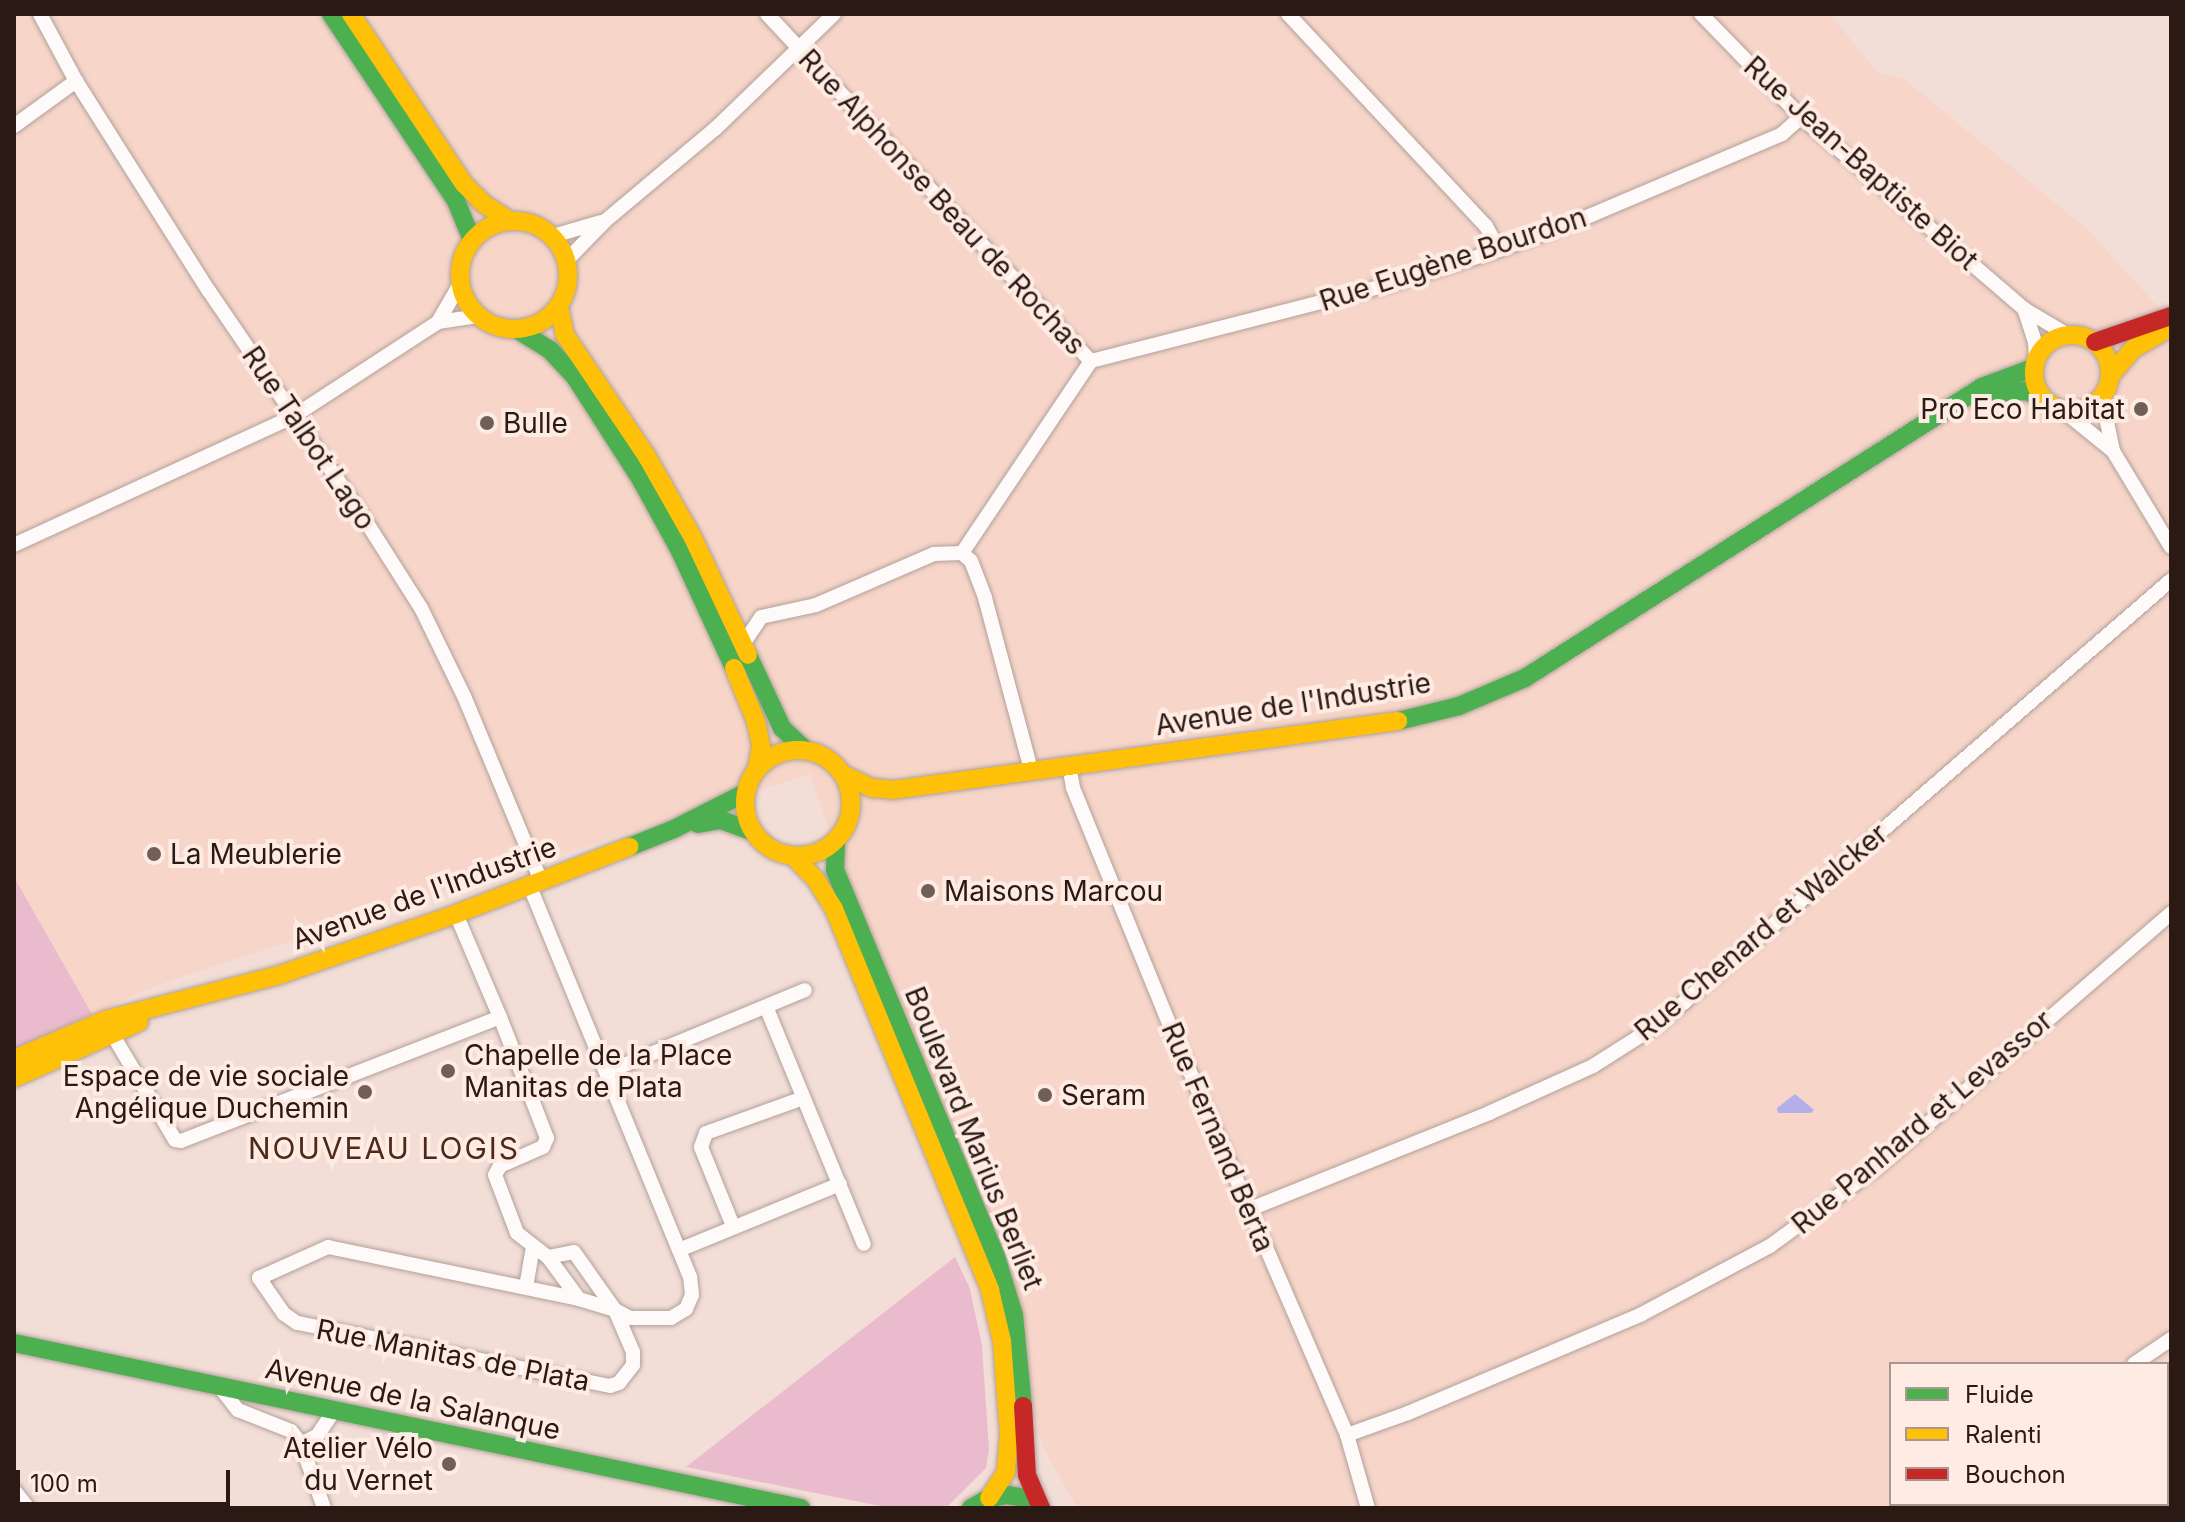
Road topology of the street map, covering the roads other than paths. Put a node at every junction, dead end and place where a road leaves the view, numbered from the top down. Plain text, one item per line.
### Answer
1 (40, 14) edge
2 (331, 14) edge
3 (351, 14) edge
4 (767, 14) edge
5 (834, 14) edge
6 (1288, 14) edge
7 (1701, 14) edge
8 (799, 49) junction
9 (76, 81) junction
10 (1801, 117) junction
11 (14, 126) edge
12 (509, 220) junction
13 (605, 221) junction
14 (553, 236) junction
15 (472, 240) junction
16 (1499, 250) junction
17 (567, 260) junction
18 (460, 284) junction
19 (559, 307) junction
20 (2024, 309) junction
21 (478, 316) junction
22 (2171, 316) edge
23 (438, 322) junction
24 (2171, 329) edge
25 (518, 330) junction
26 (2068, 335) junction
27 (2095, 342) junction
28 (1091, 361) junction
29 (2034, 364) junction
30 (2111, 375) junction
31 (2041, 397) junction
32 (2102, 398) junction
33 (1954, 406) junction
34 (2065, 412) junction
35 (294, 416) junction
36 (2113, 451) junction
37 (14, 545) edge
38 (2171, 547) edge
39 (962, 553) junction
40 (2171, 580) edge
41 (743, 644) junction
42 (806, 750) junction
43 (1069, 765) junction
44 (757, 768) junction
45 (1031, 770) junction
46 (844, 775) junction
47 (893, 790) junction
48 (745, 793) junction
49 (850, 818) junction
50 (674, 829) junction
51 (752, 831) junction
52 (836, 842) junction
53 (794, 857) junction
54 (536, 883) junction
55 (2171, 913) edge
56 (456, 914) junction
57 (805, 990) dead end
58 (767, 1009) junction
59 (500, 1017) junction
60 (108, 1027) junction
61 (14, 1059) edge
62 (607, 1072) junction
63 (14, 1078) edge
64 (803, 1098) junction
65 (840, 1184) junction
66 (1248, 1210) junction
67 (733, 1226) junction
68 (864, 1244) dead end
69 (533, 1247) junction
70 (679, 1250) junction
71 (548, 1257) junction
72 (526, 1287) junction
73 (579, 1299) junction
74 (615, 1310) junction
75 (2171, 1339) edge
76 (14, 1343) edge
77 (2137, 1362) edge
78 (219, 1386) junction
79 (299, 1403) junction
80 (334, 1411) junction
81 (291, 1431) junction
82 (1347, 1435) junction
83 (301, 1444) junction
84 (14, 1490) edge
85 (989, 1498) junction
86 (28, 1508) edge
87 (324, 1508) edge
88 (801, 1508) edge
89 (971, 1508) edge
90 (1041, 1508) edge
91 (1368, 1508) edge

1 - 9 street, Rue Talbot Lago
2 - 15 main road
3 - 12 main road
4 - 8 street, Rue Alphonse Beau de Rochas
5 - 8 street
6 - 16 street
7 - 10 street, Rue Jean-Baptiste Biot
8 - 13 street
8 - 28 street, Rue Alphonse Beau de Rochas
9 - 11 street
9 - 35 street, Rue Talbot Lago
10 - 16 street, Rue Eugène Bourdon
10 - 20 street, Rue Jean-Baptiste Biot
12 - 14 main road
12 - 15 main road
13 - 14 street
13 - 17 street
14 - 17 main road
15 - 18 main road
16 - 28 street, Rue Eugène Bourdon
17 - 19 main road
18 - 21 main road
18 - 23 street
19 - 25 main road
19 - 41 main road
20 - 26 street, Rue Jean-Baptiste Biot
20 - 29 street
21 - 23 street
21 - 25 main road
22 - 27 main road
23 - 35 street
24 - 30 main road
25 - 44 main road
26 - 27 main road
26 - 29 main road
27 - 30 main road
28 - 39 street, Rue Alphonse Beau de Rochas
29 - 31 main road
29 - 33 main road, Avenue de l'Industrie
30 - 32 main road
31 - 33 main road, Avenue de l'Industrie
31 - 34 main road
32 - 34 main road
32 - 36 street
33 - 43 main road, Avenue de l'Industrie
34 - 36 street
35 - 37 street
35 - 54 street, Rue Talbot Lago
36 - 38 street
39 - 41 street
39 - 45 street
40 - 66 street, Rue Chenard et Walcker
41 - 42 main road
42 - 44 main road
42 - 46 main road
43 - 45 main road, Avenue de l'Industrie
43 - 66 street, Rue Fernand Berta
44 - 48 main road
45 - 47 main road, Avenue de l'Industrie
46 - 47 main road, Avenue de l'Industrie
46 - 49 main road
47 - 49 main road, Avenue de l'Industrie
48 - 50 main road, Avenue de l'Industrie
48 - 51 main road
49 - 52 main road
50 - 51 main road, Avenue de l'Industrie
50 - 54 main road, Avenue de l'Industrie
51 - 53 main road
52 - 53 main road
52 - 90 main road, Boulevard Marius Berliet
53 - 85 main road, Boulevard Marius Berliet
54 - 56 main road, Avenue de l'Industrie
54 - 62 street, Rue Talbot Lago
55 - 82 street, Rue Panhard et Levassor
56 - 59 street
56 - 60 main road, Avenue de l'Industrie
57 - 58 street
58 - 62 street
58 - 64 street
59 - 60 street
59 - 69 street
60 - 61 main road, Avenue de l'Industrie
60 - 63 main road, Avenue de l'Industrie
62 - 70 street, Rue Talbot Lago
64 - 65 street
64 - 67 street
65 - 67 street
65 - 68 street
66 - 82 street, Rue Fernand Berta
67 - 70 street
69 - 71 street
69 - 72 street
70 - 74 street, Rue Talbot Lago
71 - 73 street
71 - 74 street
72 - 73 street, Rue Manitas de Plata
72 - 74 street, Rue Manitas de Plata
73 - 74 street, Rue Manitas de Plata
75 - 77 street
76 - 78 main road, Avenue de la Salanque
78 - 79 main road, Avenue de la Salanque
78 - 81 street
79 - 80 main road, Avenue de la Salanque
79 - 81 street
80 - 83 street
80 - 88 main road, Avenue de la Salanque
81 - 83 street
82 - 91 street, Rue Fernand Berta
83 - 87 street
84 - 86 street
85 - 89 main road
85 - 90 main road

